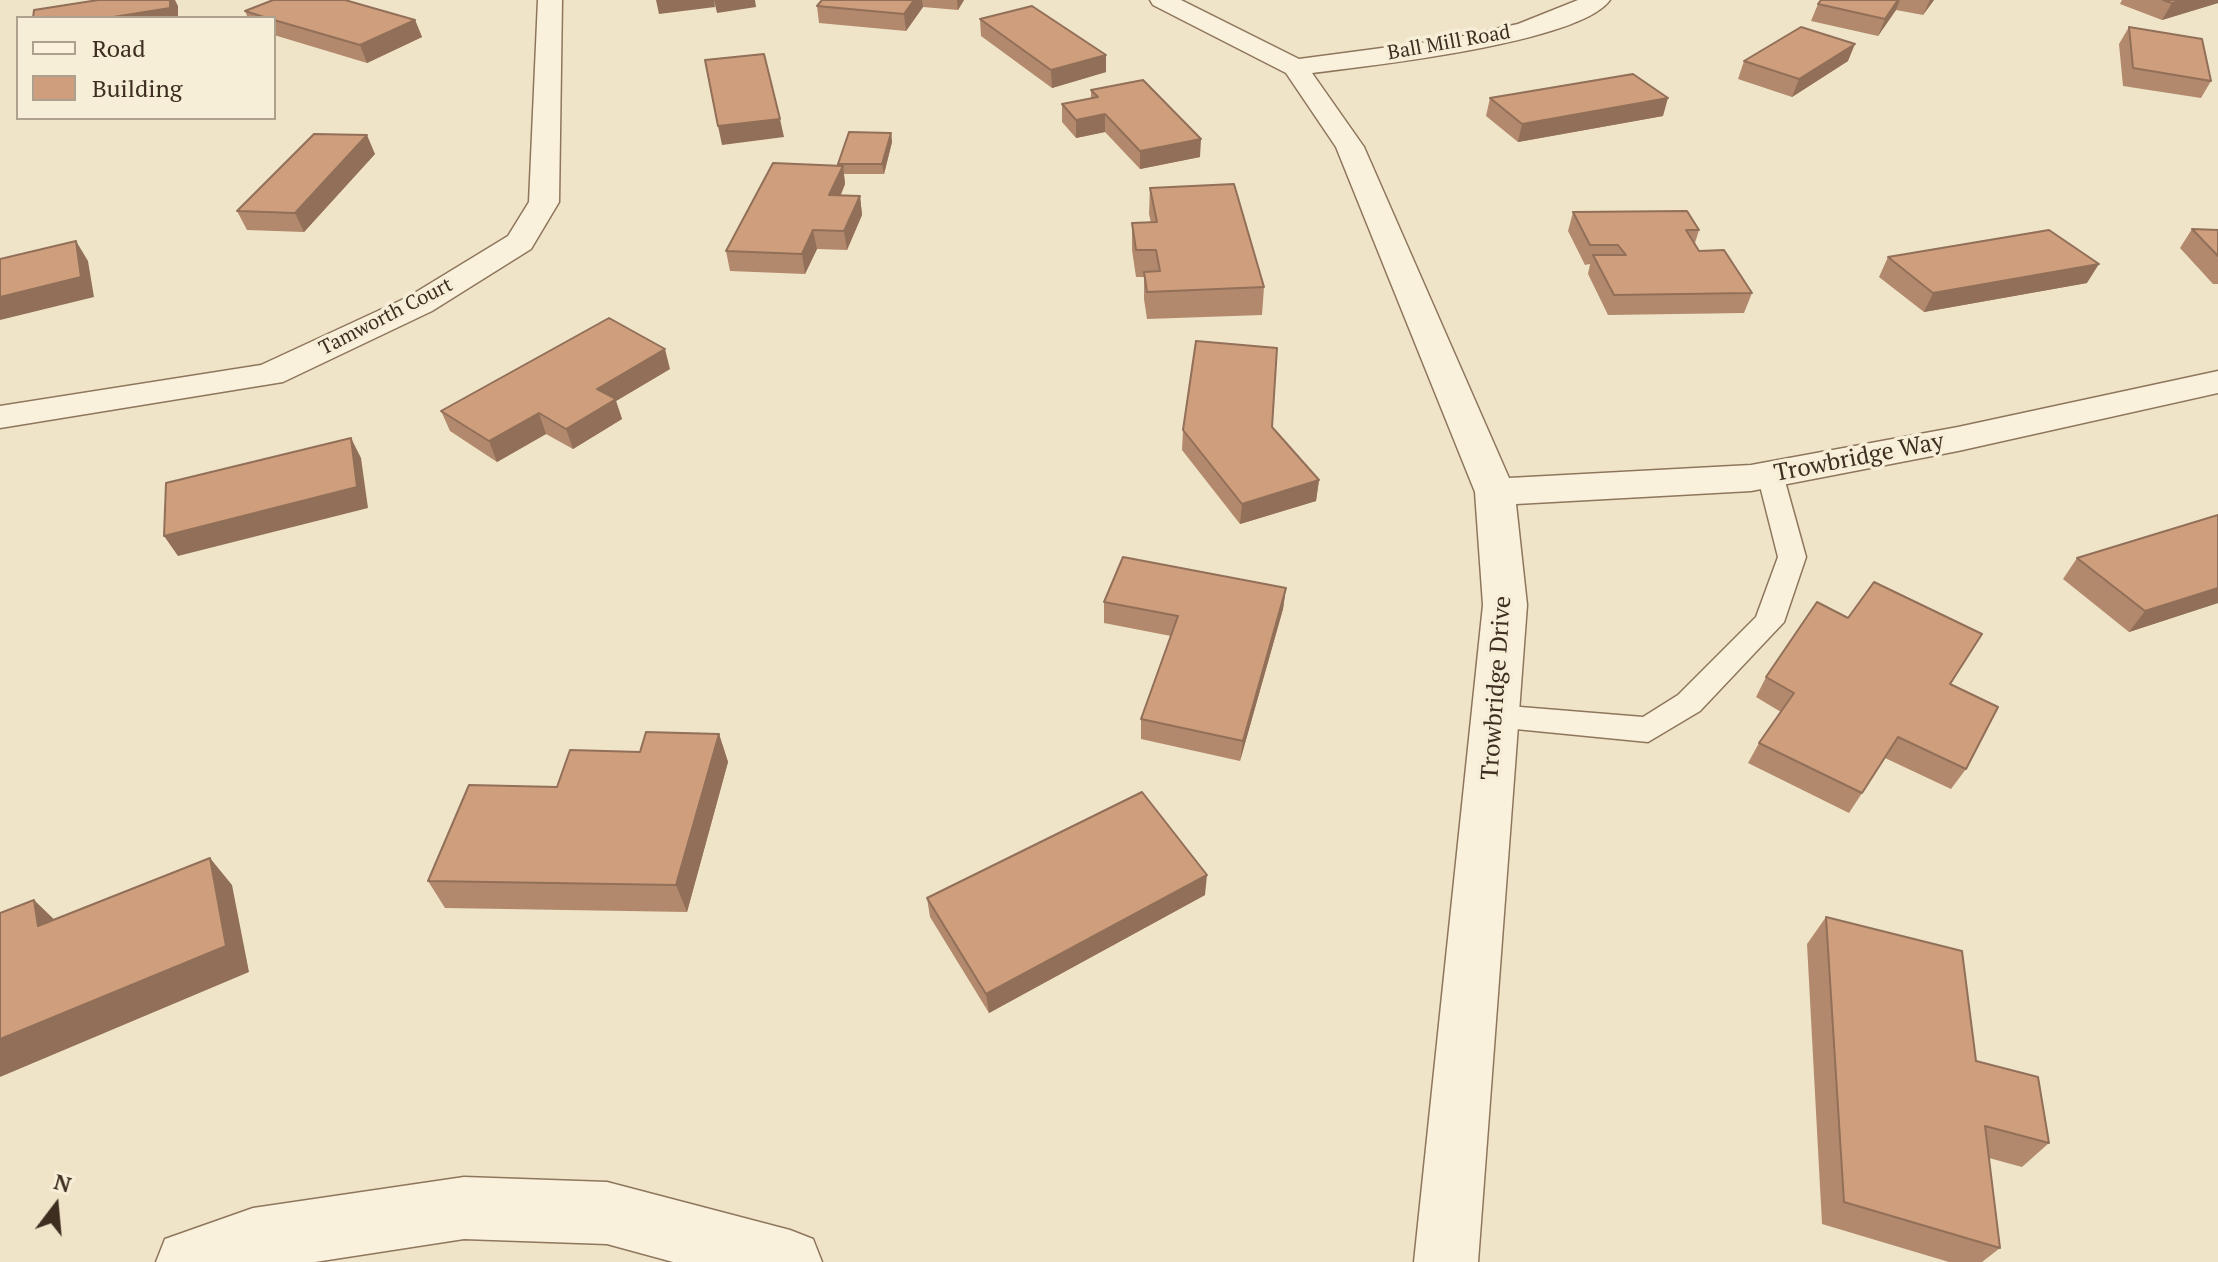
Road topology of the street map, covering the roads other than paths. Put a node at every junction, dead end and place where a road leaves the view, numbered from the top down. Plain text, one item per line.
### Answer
1 (550, 0) edge
2 (1162, 0) edge
3 (1598, 0) edge
4 (1295, 67) junction
5 (2218, 382) edge
6 (0, 417) edge
7 (1770, 474) junction
8 (1495, 492) junction
9 (1496, 717) junction
10 (188, 1262) edge
11 (790, 1262) edge
12 (1446, 1262) edge

1 - 6 street, Tamworth Court
2 - 4 street, Trowbridge Drive
3 - 4 street, Ball Mill Road
4 - 8 street, Trowbridge Drive
5 - 7 street, Trowbridge Way
7 - 8 street, Trowbridge Way
7 - 9 lane
8 - 9 street, Trowbridge Drive
9 - 12 street, Trowbridge Drive
10 - 11 street

